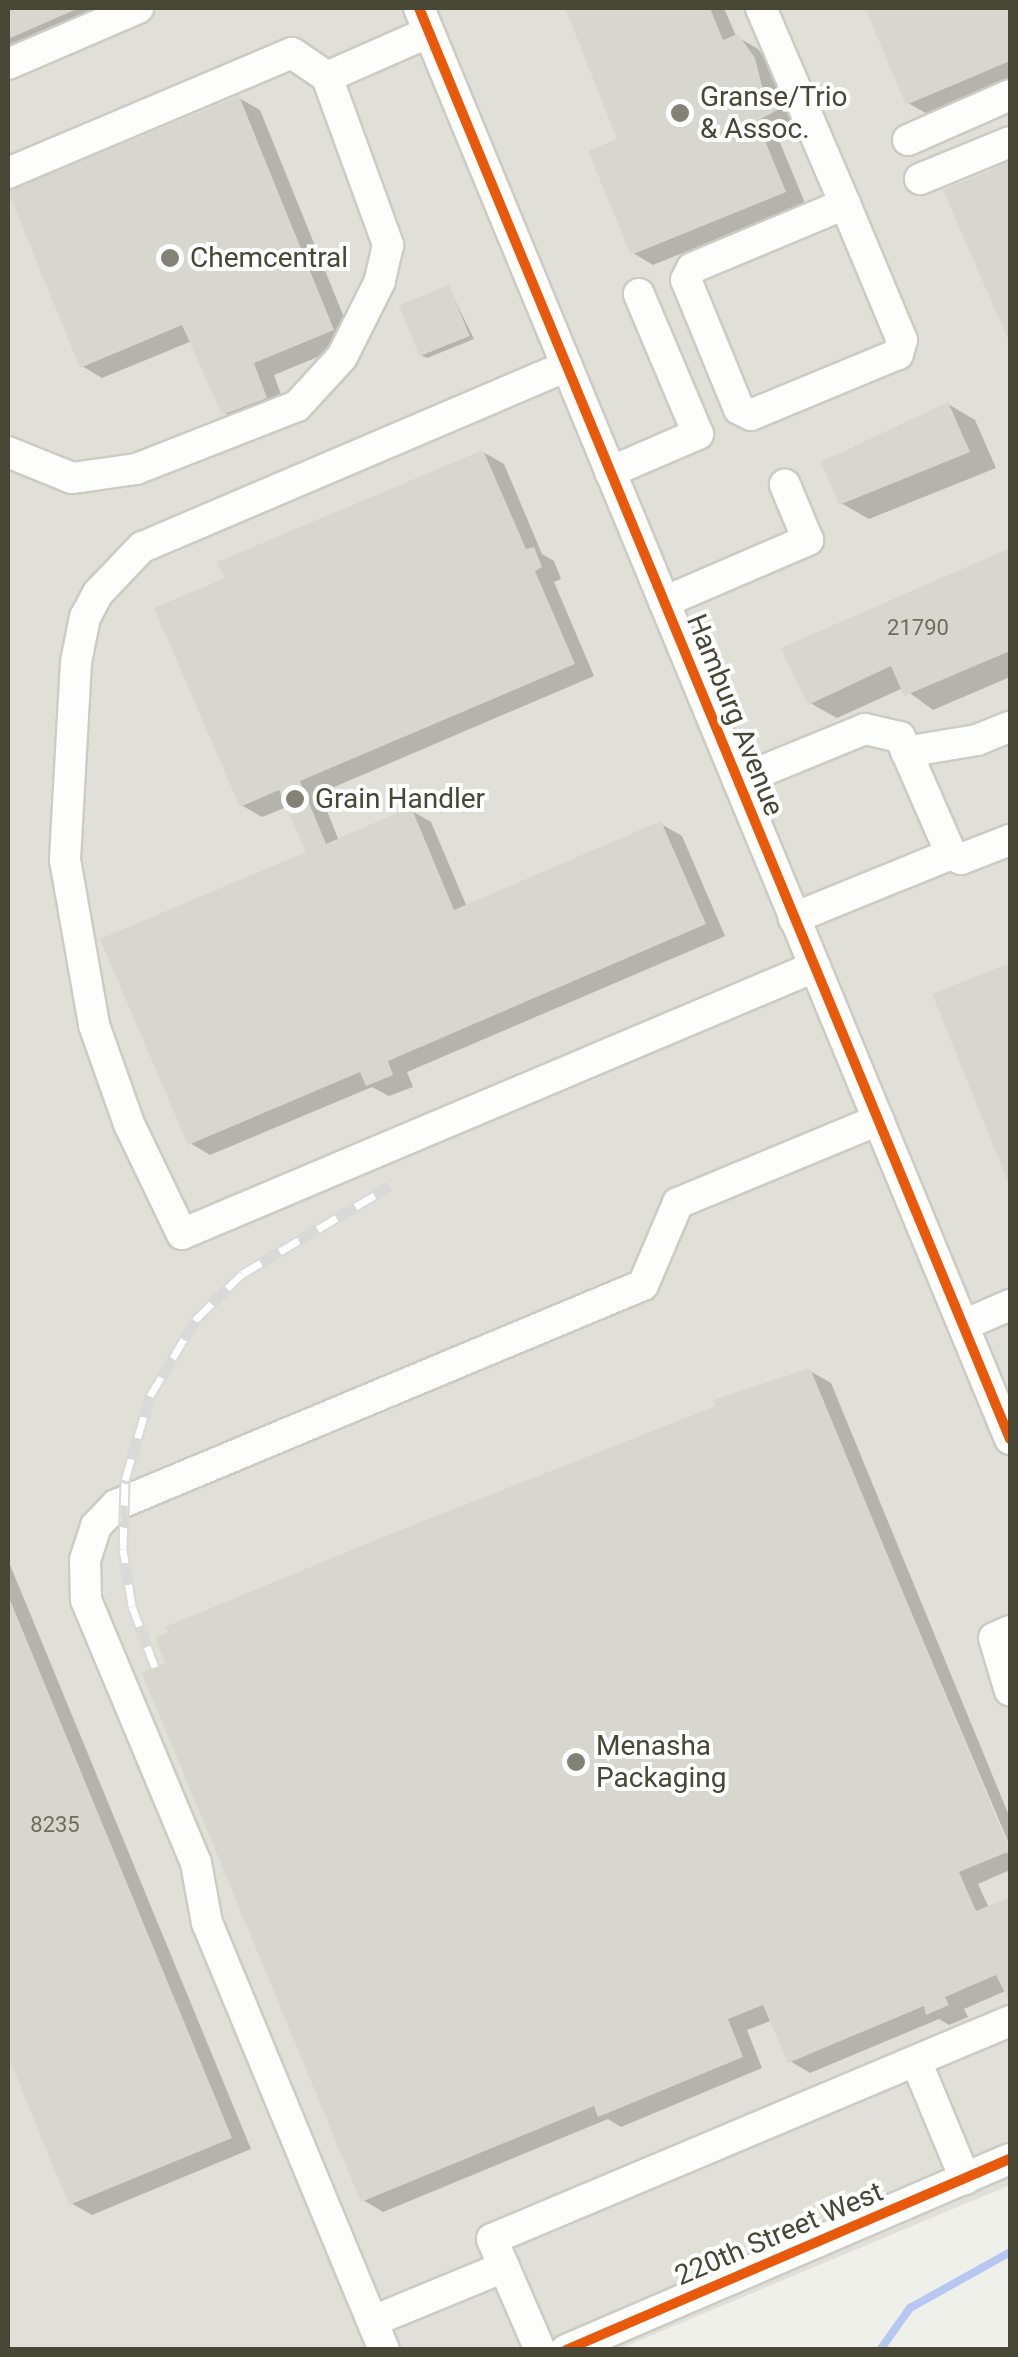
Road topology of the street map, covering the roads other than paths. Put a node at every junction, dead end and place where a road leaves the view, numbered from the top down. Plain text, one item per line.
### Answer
1 (138, 8) edge
2 (760, 8) edge
3 (424, 20) edge
4 (8, 64) edge
5 (327, 77) junction
6 (1010, 95) edge
7 (908, 140) dead end
8 (1010, 142) edge
9 (8, 173) edge
10 (920, 179) dead end
11 (845, 204) junction
12 (639, 294) dead end
13 (566, 366) junction
14 (8, 452) edge
15 (610, 472) junction
16 (785, 485) dead end
17 (664, 602) junction
18 (1010, 726) edge
19 (906, 752) junction
20 (738, 781) junction
21 (1010, 840) edge
22 (951, 854) junction
23 (794, 918) junction
24 (814, 967) junction
25 (878, 1120) junction
26 (1010, 1305) edge
27 (964, 1325) junction
28 (1010, 1439) edge
29 (1010, 1631) edge
30 (1010, 1690) edge
31 (1010, 2021) edge
32 (916, 2061) junction
33 (1010, 2159) edge
34 (965, 2179) junction
35 (504, 2267) junction
36 (378, 2336) edge
37 (540, 2350) edge
38 (566, 2350) edge

1 - 4 street
2 - 11 street
3 - 5 street
3 - 13 street, Hamburg Avenue
5 - 9 street
5 - 14 street
6 - 7 street
8 - 10 street
11 - 11 street
12 - 15 street
13 - 15 street, Hamburg Avenue
13 - 24 street
15 - 17 street, Hamburg Avenue
16 - 17 street
17 - 20 street, Hamburg Avenue
18 - 19 street
19 - 20 street
19 - 22 street
20 - 23 street, Hamburg Avenue
21 - 22 street
22 - 23 street
23 - 24 street, Hamburg Avenue
24 - 25 street, Hamburg Avenue
25 - 27 street, Hamburg Avenue
25 - 36 street
26 - 27 street
27 - 28 street, Hamburg Avenue
29 - 30 street
31 - 32 street
32 - 34 street
32 - 35 street
33 - 34 street, 220th Street West
34 - 38 street, 220th Street West
35 - 36 street
35 - 37 street

